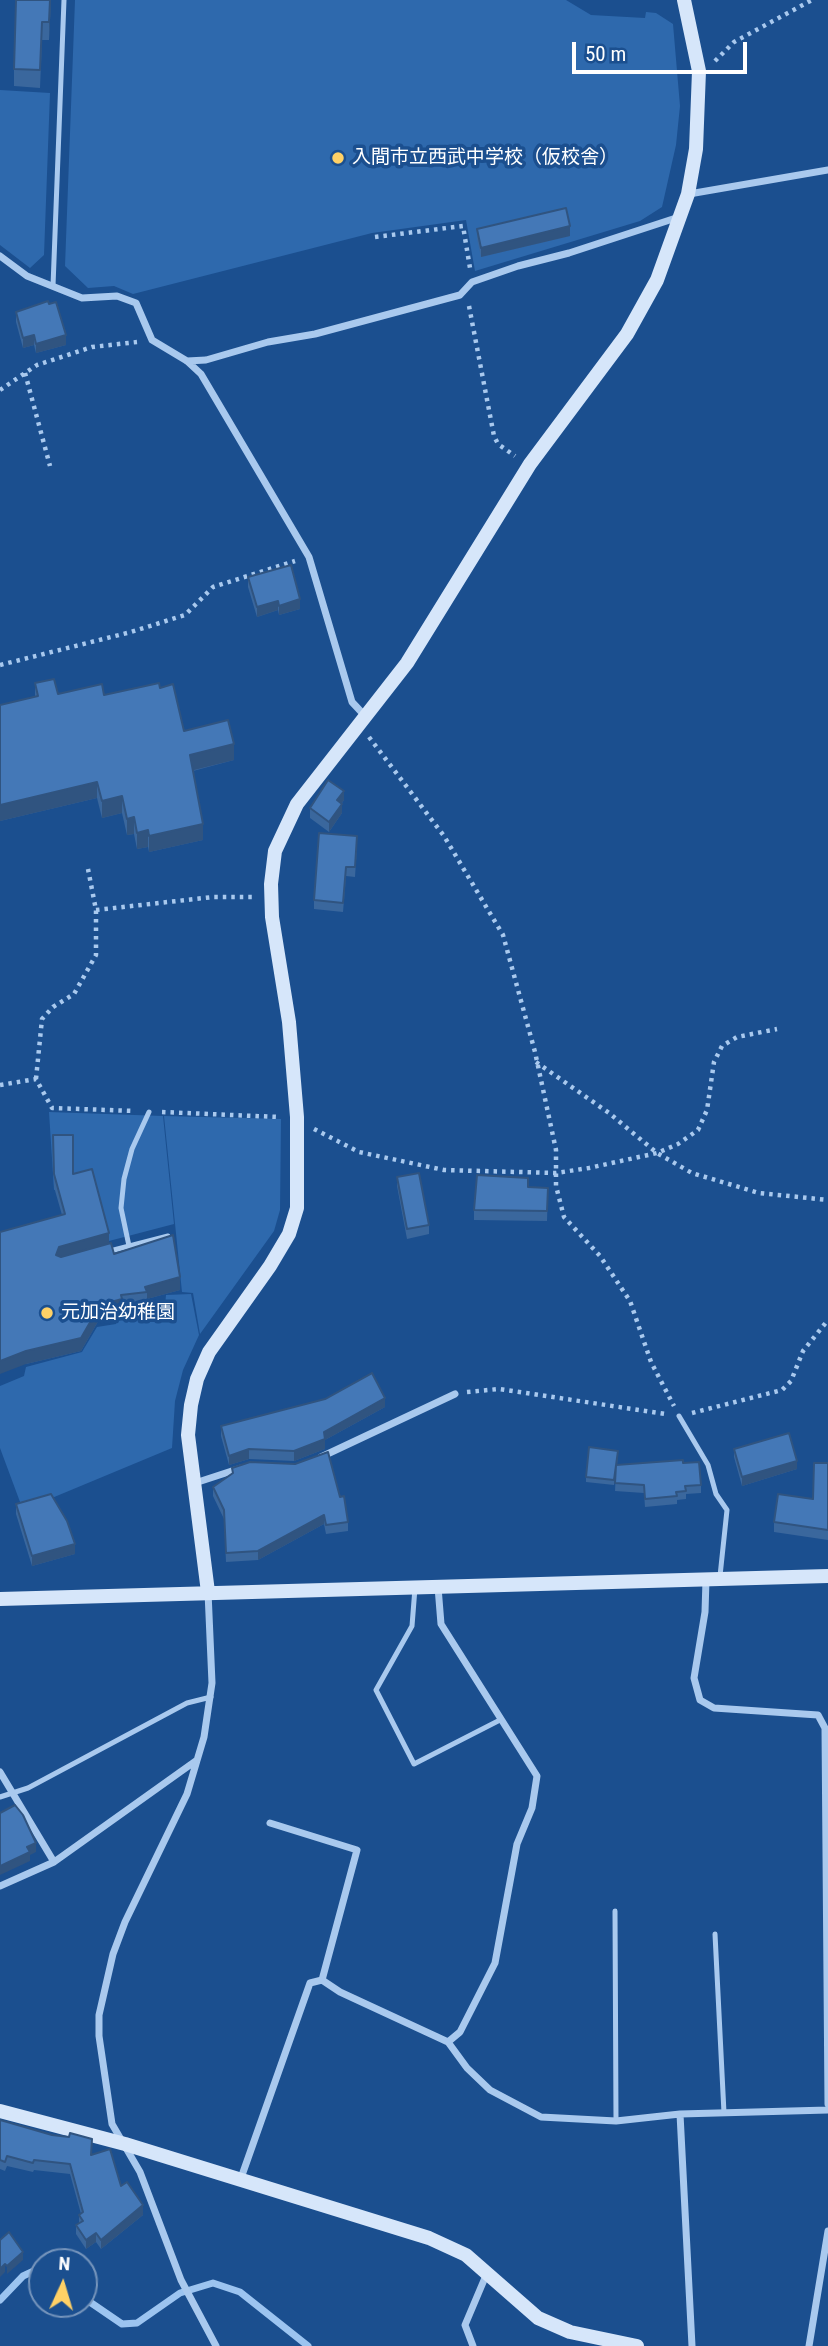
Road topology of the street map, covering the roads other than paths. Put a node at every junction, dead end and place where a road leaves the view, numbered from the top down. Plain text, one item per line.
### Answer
1 (64, 0) edge
2 (684, 0) edge
3 (828, 170) edge
4 (688, 194) junction
5 (679, 217) junction
6 (0, 256) edge
7 (52, 286) junction
8 (187, 361) junction
9 (362, 722) junction
10 (149, 1112) road end
11 (168, 1236) edge
12 (129, 1246) junction
13 (94, 1256) edge
14 (455, 1394) road end
15 (679, 1416) road end
16 (316, 1459) edge
17 (249, 1465) edge
18 (195, 1483) junction
19 (828, 1576) edge
20 (713, 1579) junction
21 (415, 1587) junction
22 (438, 1587) junction
23 (208, 1592) junction
24 (0, 1599) edge
25 (212, 1697) junction
26 (500, 1720) junction
27 (198, 1760) junction
28 (0, 1772) edge
29 (12, 1794) junction
30 (0, 1797) edge
31 (270, 1823) dead end
32 (54, 1862) junction
33 (0, 1886) edge
34 (615, 1911) dead end
35 (715, 1934) dead end
36 (322, 1980) junction
37 (449, 2042) junction
38 (828, 2107) edge
39 (0, 2111) edge
40 (724, 2113) junction
41 (680, 2114) junction
42 (616, 2121) junction
43 (125, 2144) junction
44 (241, 2178) junction
45 (828, 2231) edge
46 (487, 2273) junction
47 (216, 2346) edge
48 (473, 2346) edge
49 (637, 2346) edge
50 (692, 2346) edge
51 (809, 2346) edge

1 - 7 lane
2 - 4 street
3 - 4 street
4 - 5 street
5 - 8 street
5 - 9 street
6 - 7 street
7 - 8 street
8 - 9 street
9 - 18 street
10 - 12 lane
11 - 12 lane
12 - 13 lane
14 - 16 street
15 - 20 lane
17 - 18 street
18 - 23 street
19 - 20 street
20 - 22 street
20 - 38 street
21 - 22 street
21 - 23 street
21 - 26 lane
22 - 26 street
23 - 24 street
23 - 25 street
25 - 27 street
25 - 29 lane
26 - 37 street
27 - 32 street
27 - 43 street
28 - 29 street
29 - 30 lane
29 - 32 street
31 - 36 street
32 - 33 street
34 - 42 lane
35 - 40 lane
36 - 37 street
36 - 44 street
37 - 42 street
38 - 40 street
39 - 43 street
40 - 41 street
41 - 42 street
41 - 50 street
43 - 44 street
43 - 47 street
44 - 46 street
45 - 51 street
46 - 48 street
46 - 49 street

